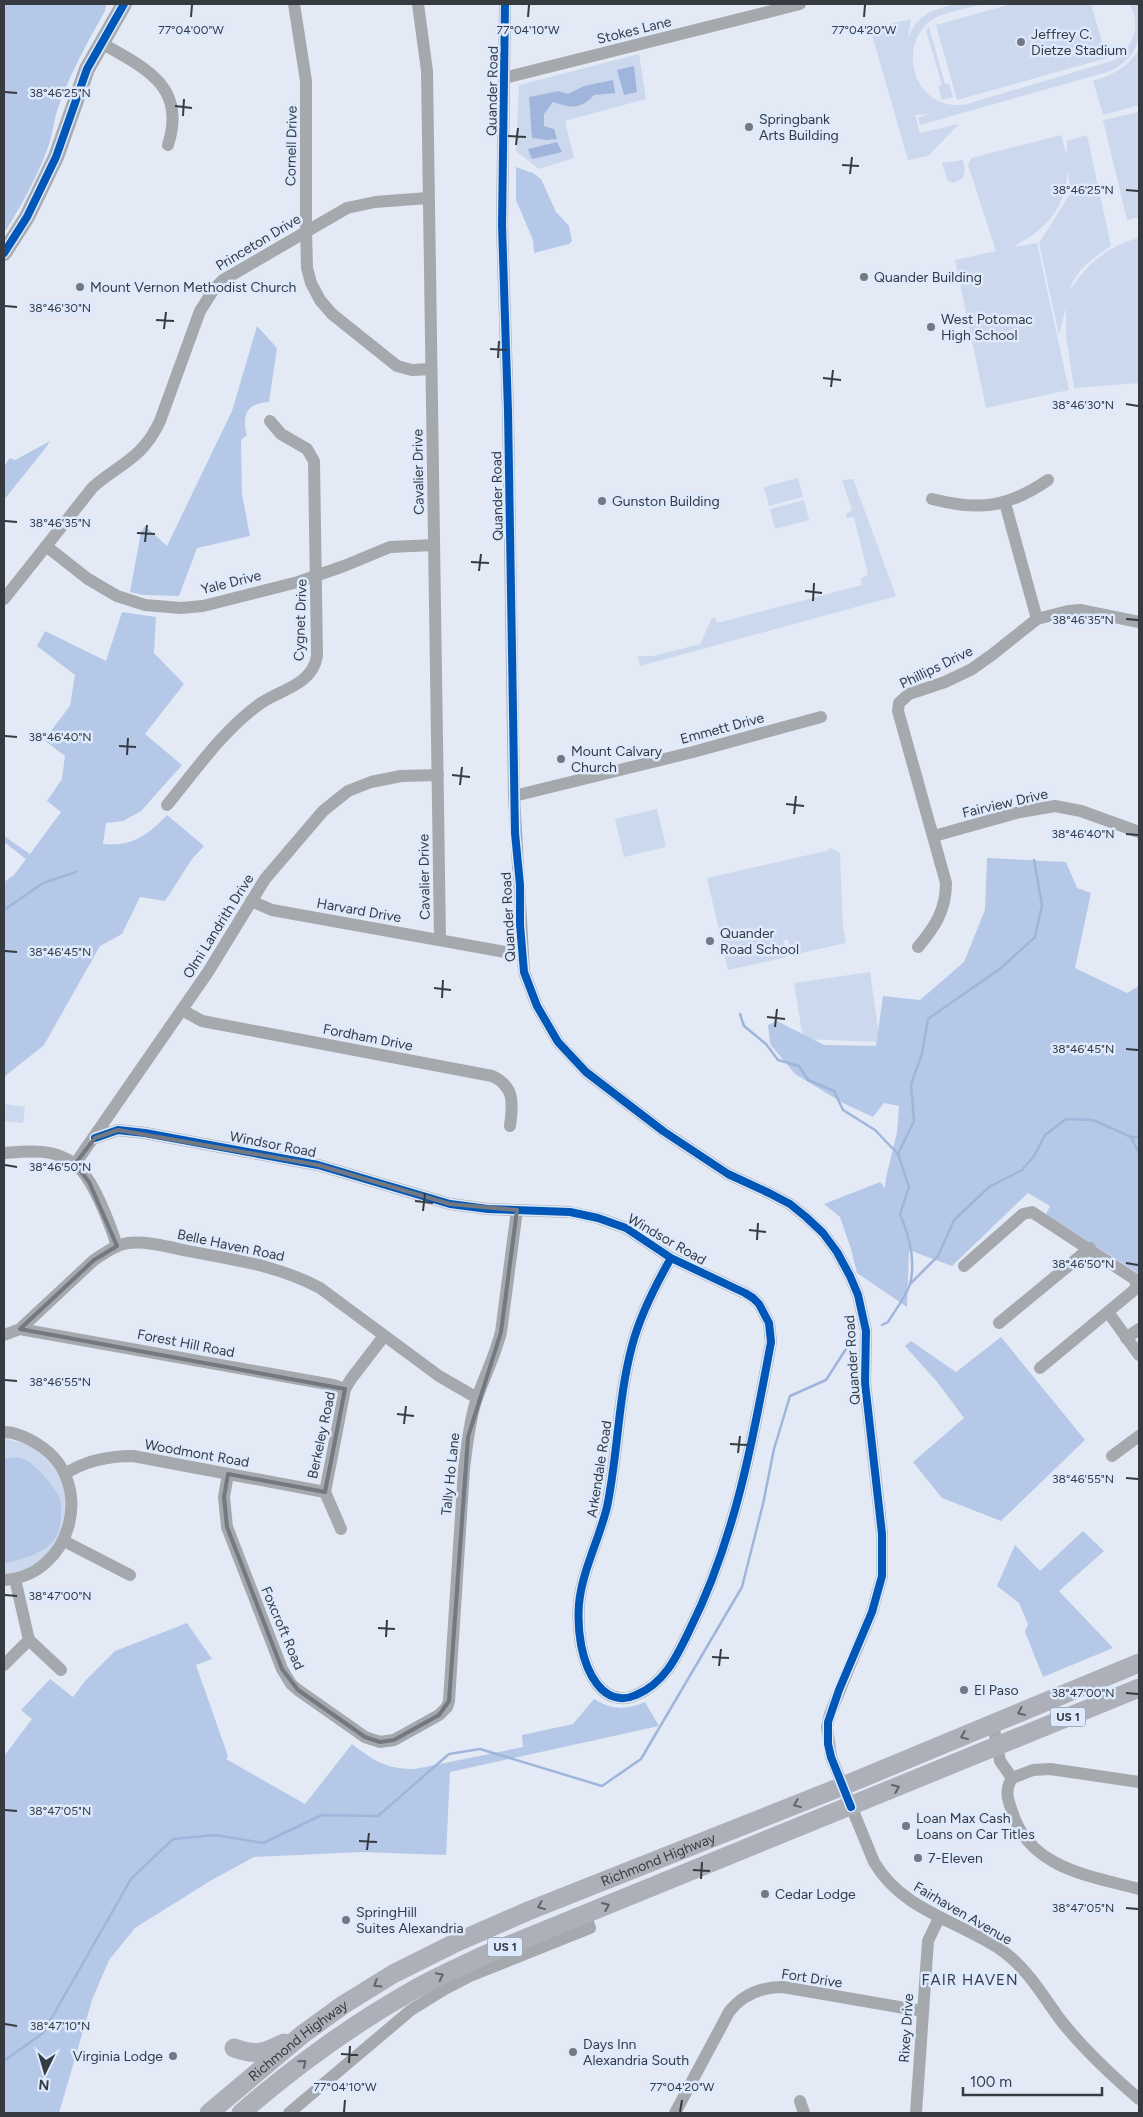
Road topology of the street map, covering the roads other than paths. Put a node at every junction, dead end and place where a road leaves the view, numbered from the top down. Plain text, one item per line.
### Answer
1 (124, 4) edge
2 (294, 4) edge
3 (418, 4) edge
4 (505, 4) edge
5 (800, 4) edge
6 (101, 43) junction
7 (504, 78) junction
8 (168, 145) dead end
9 (428, 198) junction
10 (306, 231) junction
11 (4, 253) edge
12 (431, 369) junction
13 (270, 421) dead end
14 (1048, 480) dead end
15 (932, 499) dead end
16 (1005, 503) junction
17 (434, 545) junction
18 (46, 546) junction
19 (316, 575) junction
20 (4, 599) edge
21 (1037, 619) junction
22 (1139, 622) edge
23 (821, 717) dead end
24 (438, 775) junction
25 (514, 796) junction
26 (166, 805) dead end
27 (1139, 832) edge
28 (934, 836) junction
29 (251, 901) junction
30 (440, 940) junction
31 (918, 947) dead end
32 (522, 956) junction
33 (182, 1010) junction
34 (510, 1126) dead end
35 (95, 1138) junction
36 (4, 1153) edge
37 (75, 1164) junction
38 (517, 1210) junction
39 (116, 1246) junction
40 (1090, 1248) junction
41 (670, 1258) junction
42 (964, 1266) dead end
43 (1108, 1312) junction
44 (999, 1323) dead end
45 (20, 1329) junction
46 (1139, 1329) edge
47 (4, 1335) edge
48 (384, 1336) junction
49 (1126, 1338) junction
50 (1139, 1355) edge
51 (1040, 1368) dead end
52 (346, 1390) junction
53 (477, 1398) junction
54 (4, 1432) edge
55 (1139, 1436) edge
56 (1112, 1456) dead end
57 (65, 1474) junction
58 (228, 1474) junction
59 (325, 1492) junction
60 (341, 1529) dead end
61 (64, 1541) junction
62 (130, 1575) dead end
63 (9, 1579) edge
64 (29, 1640) junction
65 (1139, 1663) edge
66 (4, 1665) edge
67 (61, 1670) dead end
68 (598, 1686) joint
69 (1139, 1688) edge
70 (993, 1724) junction
71 (414, 1729) joint
72 (997, 1747) junction
73 (1012, 1778) junction
74 (1139, 1782) edge
75 (843, 1786) junction
76 (851, 1806) junction
77 (1139, 1889) edge
78 (584, 1914) junction
79 (939, 1918) junction
80 (922, 2011) junction
81 (303, 2034) junction
82 (234, 2048) dead end
83 (1139, 2099) edge
84 (800, 2101) dead end
85 (209, 2113) edge
86 (241, 2113) edge
87 (289, 2113) edge
88 (675, 2113) edge
89 (804, 2113) edge
90 (916, 2113) edge

1 - 6 main road
2 - 10 street, Cornell Drive
3 - 9 street, Cavalier Drive
4 - 7 street, Quander Road
5 - 7 street, Stokes Lane
6 - 8 street
6 - 11 main road
7 - 25 street, Quander Road
9 - 10 street, Princeton Drive
9 - 12 street, Cavalier Drive
10 - 12 street, Cornell Drive
10 - 18 street, Princeton Drive
12 - 17 street, Cavalier Drive
13 - 19 street, Cygnet Drive
14 - 16 street
15 - 16 street
16 - 21 street
17 - 19 street, Yale Drive
17 - 24 street, Cavalier Drive
18 - 19 street, Yale Drive
18 - 20 street, Princeton Drive
19 - 26 street, Cygnet Drive
21 - 22 street, Phillips Drive
21 - 28 street, Phillips Drive
23 - 25 street, Emmett Drive
24 - 29 street, Olmi Landrith Drive
24 - 30 street, Cavalier Drive
25 - 32 street, Quander Road
27 - 28 street, Fairview Drive
28 - 31 street, Phillips Drive
29 - 30 street, Harvard Drive
29 - 33 street, Olmi Landrith Drive
30 - 32 street, Harvard Drive
32 - 75 street, Quander Road
33 - 34 street, Fordham Drive
33 - 35 street, Olmi Landrith Drive
35 - 37 street, Olmi Landrith Drive
35 - 38 street, Windsor Road
36 - 37 street
37 - 39 street
38 - 41 street, Windsor Road
38 - 53 street, Tally Ho Lane
39 - 45 street, Belle Haven Road
39 - 48 street, Belle Haven Road
40 - 42 street
40 - 43 street
40 - 44 street
41 - 68 street, Arkendale Road
41 - 68 street, Windsor Road
43 - 49 street
43 - 51 street
45 - 47 street, Belle Haven Road
45 - 52 street, Forest Hill Road
46 - 49 street
48 - 52 street, Berkeley Road
48 - 53 street, Belle Haven Road
49 - 50 street
52 - 59 street, Berkeley Road
53 - 71 street, Tally Ho Lane
54 - 57 street
55 - 56 street
57 - 58 street, Woodmont Road
57 - 61 street
58 - 59 street, Woodmont Road
58 - 71 street, Foxcroft Road
59 - 60 street
61 - 62 street
61 - 63 street
63 - 64 street
64 - 66 street
64 - 67 street
65 -> 70 highway, Richmond Highway / US 1
69 - 72 highway, Richmond Highway / US 1
70 - 72 street
70 -> 75 highway, Richmond Highway / US 1
72 - 73 street
76 -> 72 highway, Richmond Highway / US 1
73 - 74 street
73 - 77 street
75 - 76 street, Quander Road
75 -> 81 highway, Richmond Highway / US 1
78 -> 76 highway, Richmond Highway / US 1
76 - 79 street, Fairhaven Avenue
86 -> 78 highway, Richmond Highway / US 1
78 - 87 street
79 - 80 street, Rixey Drive
79 - 83 street, Fairhaven Avenue
80 - 88 street, Fort Drive
80 - 90 street, Rixey Drive
81 - 82 highway
81 - 85 highway, Richmond Highway / US 1
84 - 89 street

